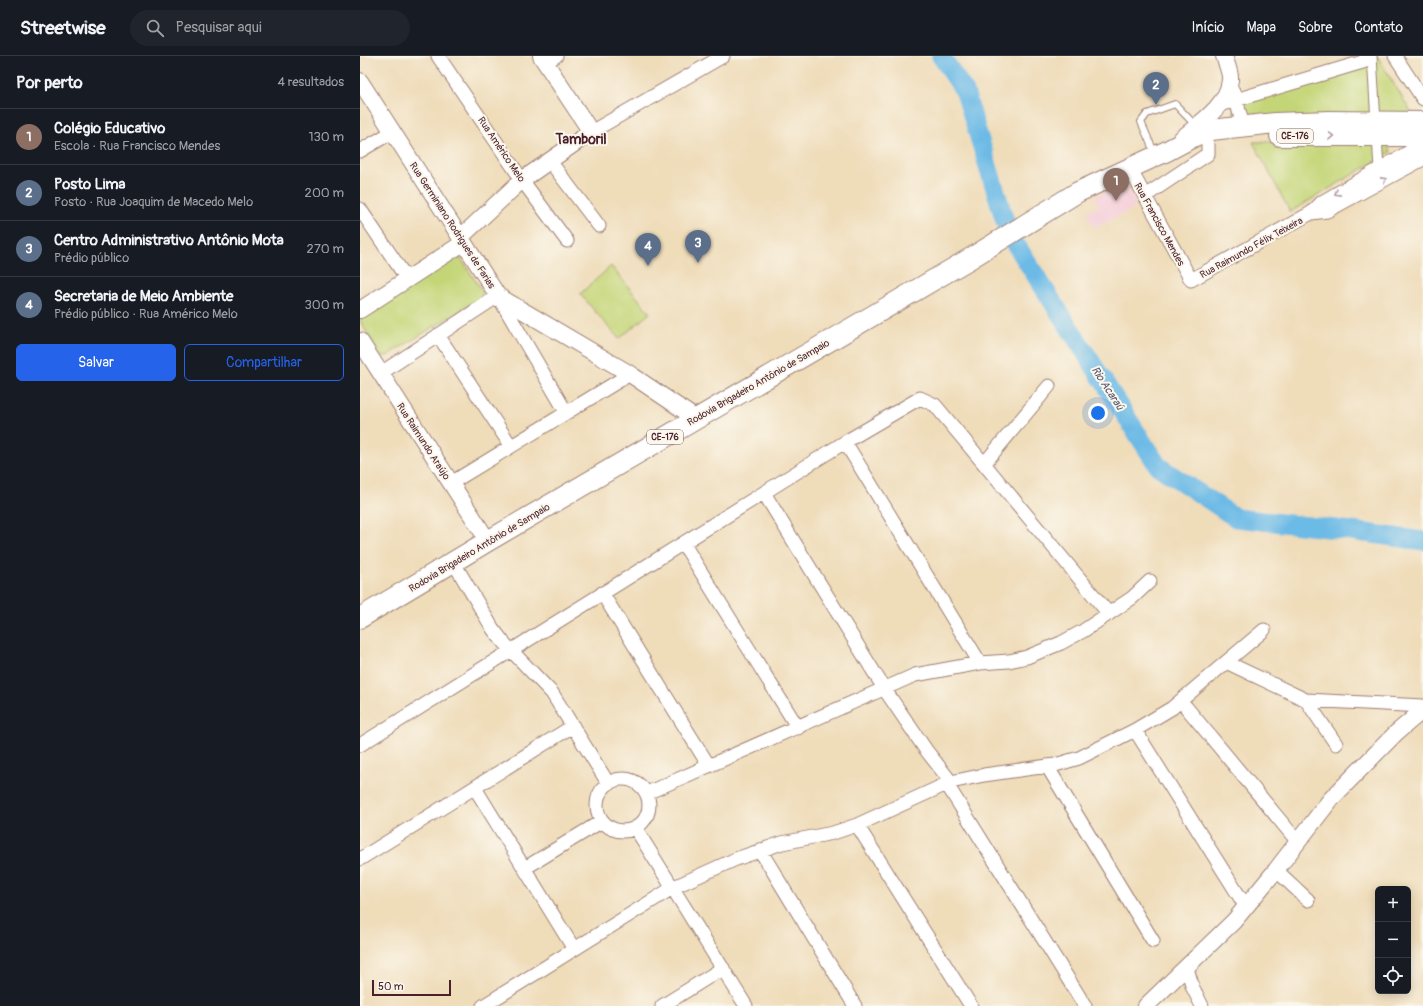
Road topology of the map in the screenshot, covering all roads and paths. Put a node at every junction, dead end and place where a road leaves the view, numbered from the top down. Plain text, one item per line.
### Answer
1 (438, 56) edge
2 (723, 56) edge
3 (1224, 56) edge
4 (1366, 56) edge
5 (1372, 56) edge
6 (1395, 56) edge
7 (547, 58) edge
8 (1230, 78) junction
9 (360, 81) edge
10 (1423, 99) edge
11 (1236, 100) junction
12 (1219, 105) junction
13 (1196, 126) junction
14 (1243, 126) junction
15 (1376, 128) junction
16 (392, 132) junction
17 (591, 132) junction
18 (1421, 136) edge
19 (1208, 145) junction
20 (360, 151) edge
21 (1162, 153) junction
22 (549, 160) junction
23 (1129, 168) junction
24 (1379, 170) junction
25 (522, 180) junction
26 (1357, 188) junction
27 (1145, 196) junction
28 (360, 209) edge
29 (598, 226) dead end
30 (462, 240) junction
31 (567, 241) dead end
32 (408, 279) junction
33 (1191, 280) joint
34 (498, 296) junction
35 (360, 310) edge
36 (438, 335) junction
37 (360, 341) edge
38 (380, 373) junction
39 (630, 374) junction
40 (1049, 386) dead end
41 (566, 412) junction
42 (695, 418) junction
43 (846, 442) junction
44 (511, 446) junction
45 (984, 464) junction
46 (451, 483) junction
47 (764, 493) junction
48 (488, 541) junction
49 (683, 543) junction
50 (454, 563) junction
51 (1150, 581) dead end
52 (602, 593) junction
53 (1109, 614) junction
54 (360, 618) edge
55 (1264, 630) dead end
56 (511, 650) junction
57 (1226, 662) junction
58 (980, 663) junction
59 (885, 690) junction
60 (1306, 700) junction
61 (1181, 701) junction
62 (1423, 706) edge
63 (1423, 710) edge
64 (573, 726) junction
65 (798, 728) junction
66 (1135, 730) junction
67 (1336, 744) dead end
68 (360, 745) edge
69 (709, 766) junction
70 (1047, 766) junction
71 (608, 783) junction
72 (948, 783) junction
73 (474, 788) junction
74 (647, 793) junction
75 (602, 821) junction
76 (857, 825) junction
77 (636, 829) junction
78 (1298, 842) junction
79 (760, 850) junction
80 (360, 859) edge
81 (525, 868) junction
82 (1276, 870) junction
83 (674, 887) junction
84 (1308, 900) dead end
85 (1246, 907) junction
86 (1153, 941) dead end
87 (574, 949) junction
88 (723, 968) junction
89 (1187, 968) junction
90 (483, 1006) edge
91 (662, 1006) edge
92 (746, 1006) edge
93 (855, 1006) edge
94 (971, 1006) edge
95 (1085, 1006) edge
96 (1146, 1006) edge
97 (1202, 1006) edge

1 - 25 street, Rua Américo Melo
2 - 17 street
3 - 8 street
4 - 11 street
5 - 15 street
6 - 10 street
7 - 17 street
8 - 11 street
8 - 12 street
9 - 16 street, Rua Germiniano Rodrigues de Farias
11 - 12 street
11 - 14 street
12 - 13 street
13 - 21 street
13 - 21 lane
14 - 15 main road, CE-176
14 - 21 main road, CE-176
15 - 18 main road, CE-176
19 -> 15 main road, CE-176
15 - 24 street
16 - 20 street
16 - 30 street, Rua Germiniano Rodrigues de Farias
17 - 22 street
18 - 24 street, Rua Raimundo Félix Teixeira
26 -> 18 street, Rua Raimundo Félix Teixeira
19 - 21 main road, CE-176
19 - 27 street
21 - 23 main road, CE-176
22 - 25 street
22 - 29 street
23 - 27 street, Rua Francisco Mendes
23 - 42 main road, Rodovia Brigadeiro Antônio de Sampaio / CE-176
24 - 26 street, Rua Raimundo Félix Teixeira
25 - 30 street
25 - 31 street, Rua Américo Melo
26 - 33 street, Rua Raimundo Félix Teixeira
27 - 33 street, Rua Francisco Mendes
28 - 32 street
30 - 32 street
30 - 34 street, Rua Germiniano Rodrigues de Farias
32 - 35 street
34 - 36 street
34 - 39 street, Rua Germiniano Rodrigues de Farias
34 - 41 street
36 - 38 street
36 - 44 street
37 - 38 street, Rua Raimundo Araújo
38 - 46 street, Rua Raimundo Araújo
39 - 41 street
39 - 42 street, Rua Germiniano Rodrigues de Farias
40 - 45 street
41 - 44 street
42 - 48 main road, Rodovia Brigadeiro Antônio de Sampaio / CE-176
43 - 45 street
43 - 47 street
43 - 58 street
44 - 46 street
45 - 53 street
46 - 48 street, Rua Raimundo Araújo
47 - 49 street
47 - 59 street
48 - 50 main road, Rodovia Brigadeiro Antônio de Sampaio / CE-176
49 - 52 street
49 - 65 street
50 - 54 main road, Rodovia Brigadeiro Antônio de Sampaio / CE-176
50 - 56 street
51 - 53 street
52 - 56 street
52 - 69 street
53 - 58 street
55 - 57 street
56 - 64 street
56 - 68 street
57 - 60 street
57 - 61 street
58 - 59 street
59 - 65 street
59 - 72 street
60 - 62 street
60 - 67 street
61 - 66 street
61 - 78 street
63 - 78 street
64 - 71 street
64 - 73 street
65 - 69 street
66 - 70 street
66 - 85 street
69 - 74 street
70 - 72 street
70 - 86 street
71 - 74 street
71 - 75 street
72 - 76 street
72 - 95 street
73 - 80 street
73 - 81 street
74 - 77 street
75 - 77 street
75 - 81 street
76 - 79 street
76 - 94 street
77 - 83 street
78 - 82 street
79 - 83 street
79 - 93 street
81 - 87 street
82 - 84 street
82 - 85 street
83 - 87 street
83 - 88 street
85 - 89 street
87 - 90 street
88 - 91 street
88 - 92 street
89 - 96 street
89 - 97 street

